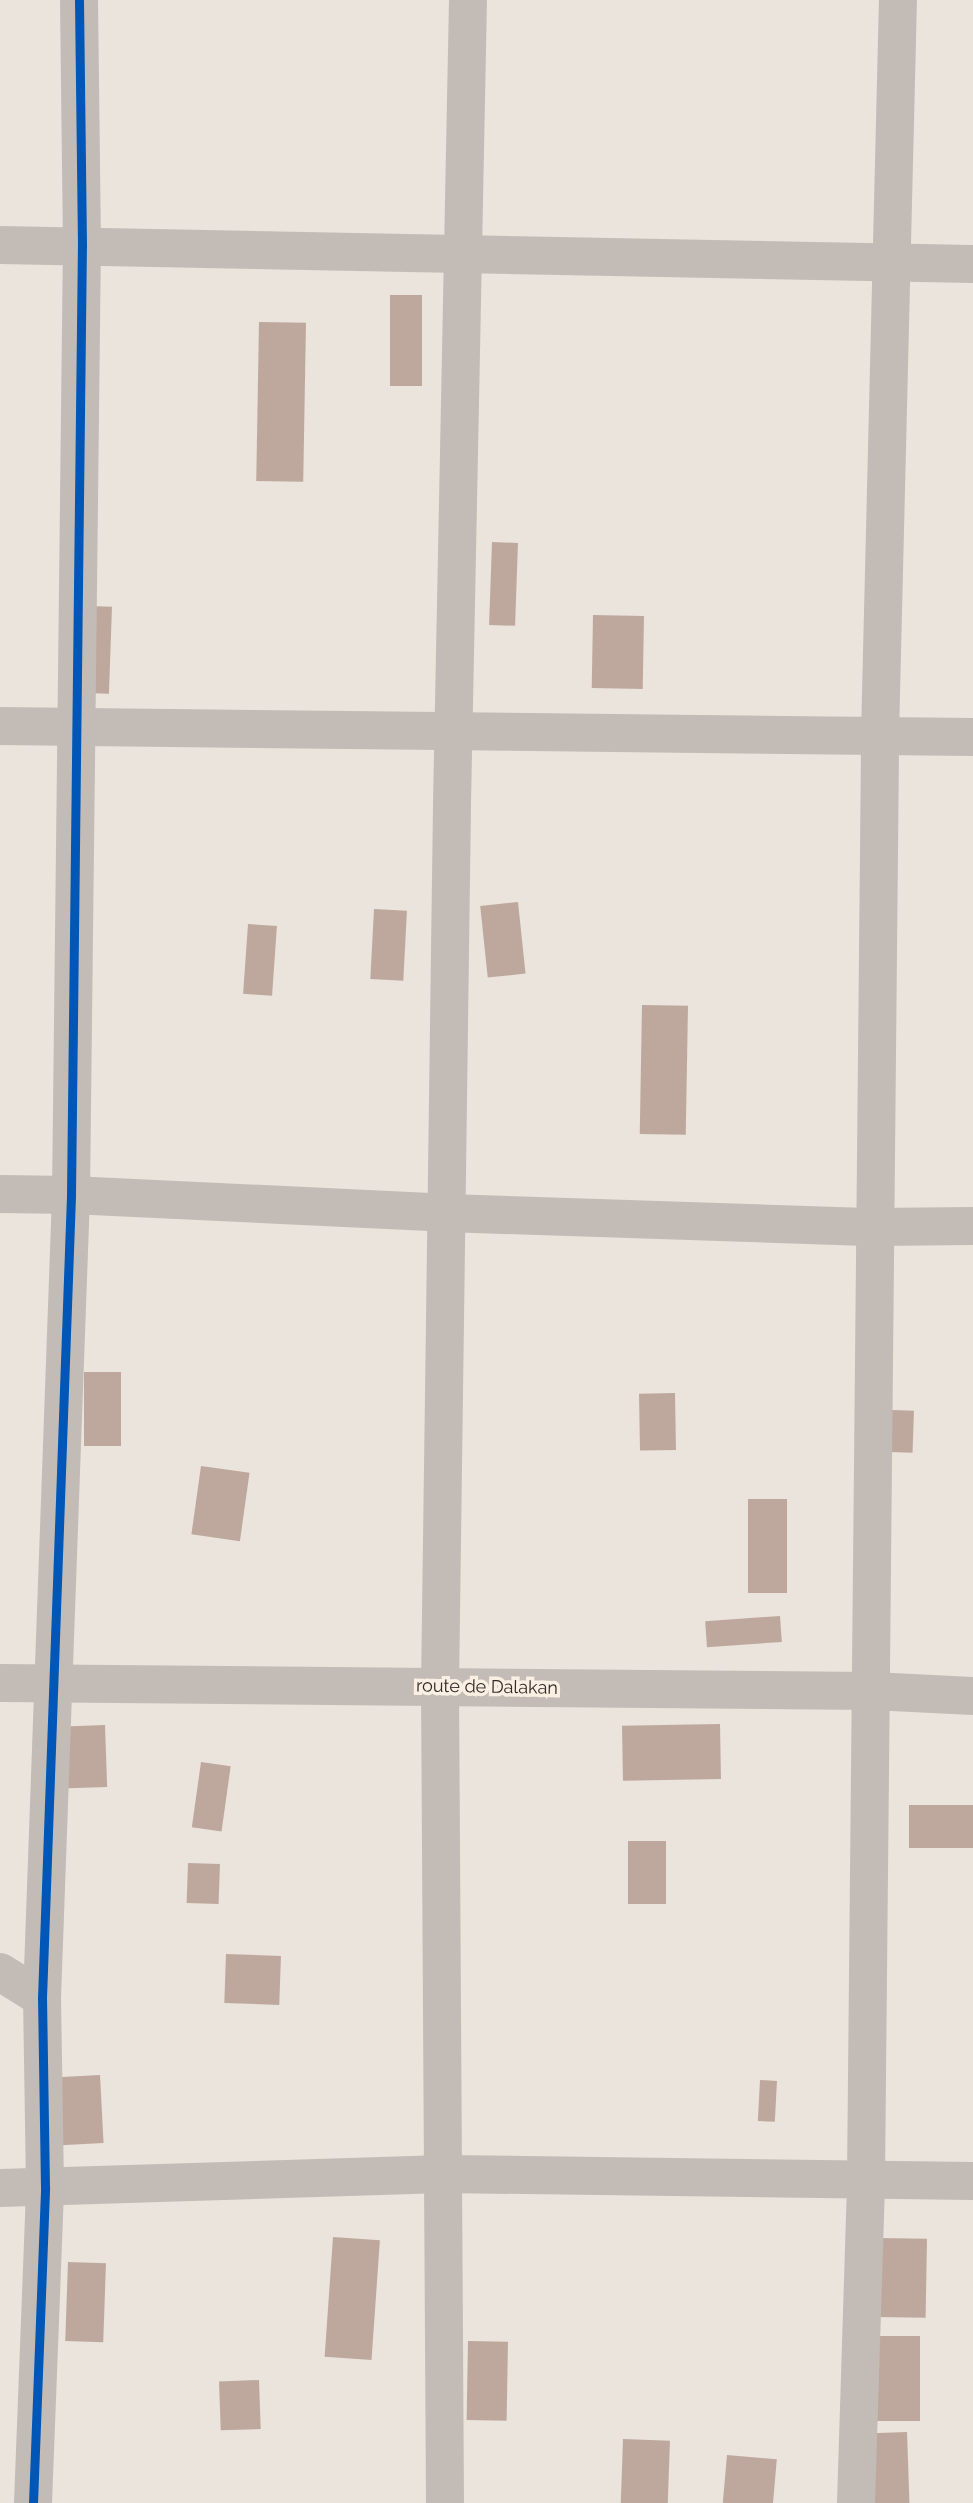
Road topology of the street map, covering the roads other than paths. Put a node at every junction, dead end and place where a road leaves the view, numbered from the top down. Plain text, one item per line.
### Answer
1 (79, 0) edge
2 (468, 0) edge
3 (898, 0) edge
4 (0, 245) edge
5 (82, 246) junction
6 (464, 253) junction
7 (890, 263) junction
8 (973, 264) edge
9 (0, 726) edge
10 (76, 727) junction
11 (453, 732) junction
12 (880, 735) junction
13 (973, 737) edge
14 (0, 1194) edge
15 (71, 1195) junction
16 (446, 1213) junction
17 (973, 1226) edge
18 (874, 1227) junction
19 (0, 1683) edge
20 (56, 1683) junction
21 (440, 1686) junction
22 (872, 1691) junction
23 (973, 1696) edge
24 (0, 1972) edge
25 (42, 1998) junction
26 (444, 2174) junction
27 (866, 2180) junction
28 (973, 2181) edge
29 (45, 2186) junction
30 (0, 2188) edge
31 (33, 2503) edge
32 (445, 2503) edge
33 (856, 2503) edge

1 - 5 street
2 - 6 street
3 - 7 street
4 - 5 street
5 - 6 street
5 - 10 street
6 - 7 street
6 - 11 street
7 - 8 street
7 - 12 street
9 - 10 street
10 - 11 street
10 - 15 street
11 - 12 street
11 - 16 street
12 - 13 street
12 - 18 street
14 - 15 street
15 - 16 street
15 - 20 street
16 - 18 street
16 - 21 street
17 - 18 street
18 - 22 street
19 - 20 street, route de Dalakan
20 - 21 street, route de Dalakan
20 - 25 street
21 - 22 street, route de Dalakan
21 - 26 street
22 - 23 street, route de Dalakan
22 - 27 street
24 - 25 street
25 - 29 street
26 - 27 street
26 - 29 street
26 - 32 street
27 - 28 street
27 - 33 street
29 - 30 street
29 - 31 street

